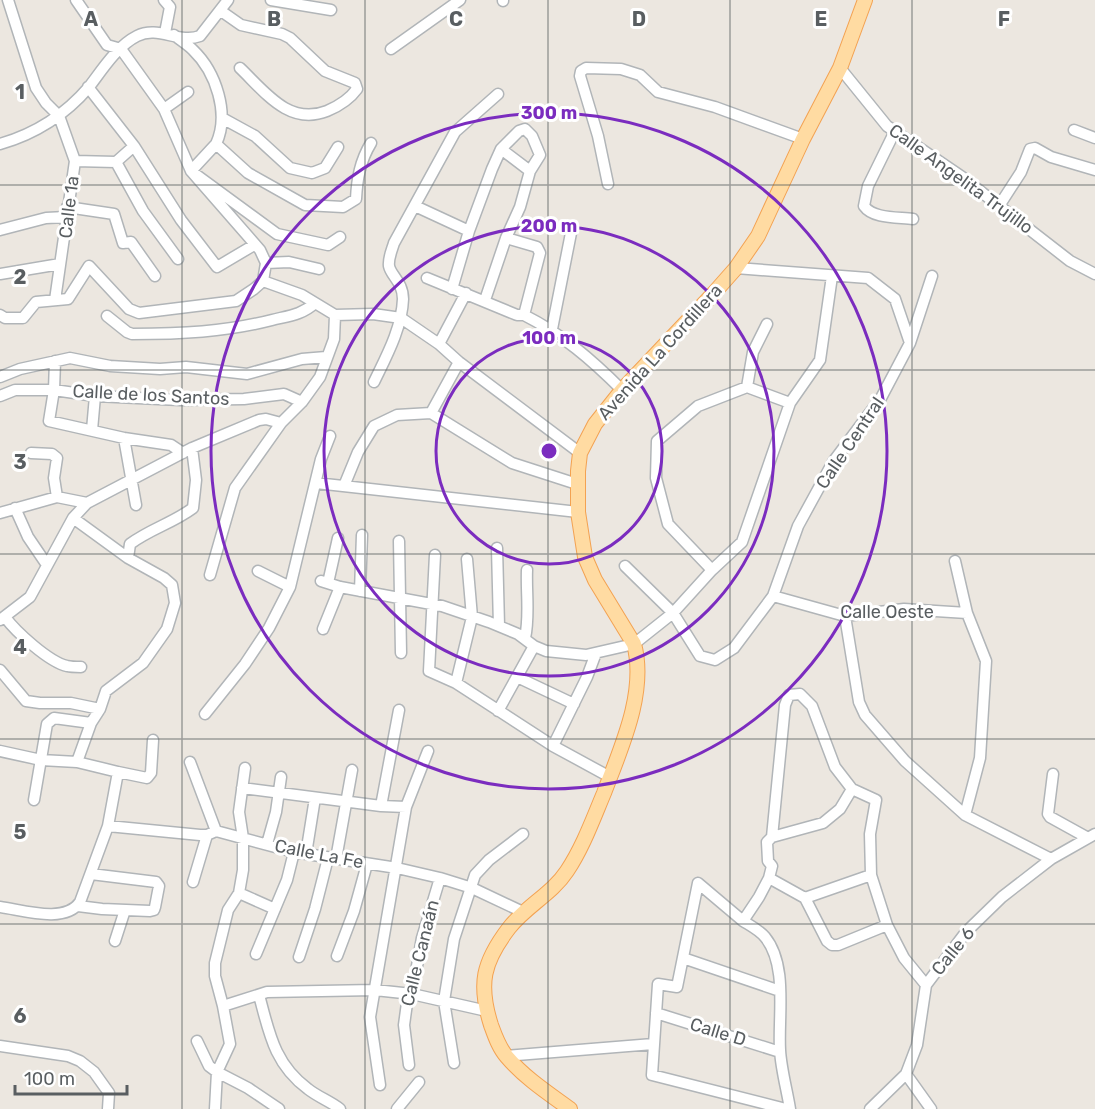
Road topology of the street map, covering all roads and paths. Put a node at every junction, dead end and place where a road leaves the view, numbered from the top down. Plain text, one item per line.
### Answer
1 (8, 0) edge
2 (76, 0) edge
3 (164, 0) edge
4 (228, 0) edge
5 (271, 0) edge
6 (460, 0) edge
7 (865, 0) edge
8 (331, 10) dead end
9 (221, 11) junction
10 (169, 34) junction
11 (121, 49) junction
12 (392, 49) dead end
13 (240, 68) dead end
14 (840, 68) junction
15 (88, 87) junction
16 (188, 92) dead end
17 (498, 94) dead end
18 (164, 109) junction
19 (58, 116) junction
20 (222, 117) junction
21 (1074, 130) dead end
22 (895, 131) junction
23 (1095, 138) edge
24 (803, 139) junction
25 (371, 143) dead end
26 (0, 144) edge
27 (216, 144) junction
28 (134, 146) junction
29 (338, 147) dead end
30 (501, 149) junction
31 (75, 161) junction
32 (116, 162) junction
33 (1095, 170) edge
34 (191, 171) junction
35 (530, 171) junction
36 (608, 184) dead end
37 (415, 206) junction
38 (999, 206) junction
39 (67, 212) junction
40 (913, 219) dead end
41 (0, 230) edge
42 (469, 231) junction
43 (571, 233) dead end
44 (340, 237) dead end
45 (506, 238) junction
46 (254, 245) junction
47 (178, 259) dead end
48 (266, 263) junction
49 (60, 264) junction
50 (319, 268) dead end
51 (736, 268) junction
52 (0, 274) edge
53 (1095, 274) edge
54 (155, 276) dead end
55 (832, 276) junction
56 (932, 276) dead end
57 (427, 278) dead end
58 (263, 281) junction
59 (452, 289) junction
60 (466, 293) junction
61 (55, 300) junction
62 (485, 300) junction
63 (315, 303) junction
64 (0, 315) edge
65 (336, 315) junction
66 (524, 315) junction
67 (107, 316) dead end
68 (400, 318) junction
69 (767, 324) dead end
70 (552, 329) junction
71 (910, 343) junction
72 (439, 344) junction
73 (326, 357) junction
74 (55, 361) junction
75 (459, 362) junction
76 (0, 377) edge
77 (374, 382) dead end
78 (747, 387) junction
79 (54, 390) junction
80 (622, 390) junction
81 (0, 396) edge
82 (95, 396) junction
83 (302, 402) junction
84 (790, 403) junction
85 (431, 413) junction
86 (281, 423) junction
87 (92, 430) junction
88 (330, 436) dead end
89 (124, 438) junction
90 (188, 450) junction
91 (32, 453) dead end
92 (580, 453) junction
93 (130, 480) junction
94 (316, 483) junction
95 (578, 484) junction
96 (344, 486) junction
97 (57, 497) junction
98 (87, 503) junction
99 (136, 505) dead end
100 (15, 508) junction
101 (578, 512) junction
102 (0, 513) edge
103 (72, 518) junction
104 (362, 535) dead end
105 (338, 538) dead end
106 (399, 541) dead end
107 (497, 548) dead end
108 (435, 555) dead end
109 (128, 558) junction
110 (467, 559) dead end
111 (955, 561) dead end
112 (47, 565) junction
113 (625, 566) dead end
114 (527, 570) dead end
115 (712, 570) junction
116 (258, 571) dead end
117 (210, 575) dead end
118 (290, 587) junction
119 (340, 587) junction
120 (360, 591) junction
121 (773, 596) junction
122 (399, 598) junction
123 (433, 605) junction
124 (673, 613) junction
125 (967, 613) junction
126 (472, 616) junction
127 (845, 616) junction
128 (2, 619) edge
129 (499, 626) junction
130 (322, 629) dead end
131 (525, 638) junction
132 (634, 644) junction
133 (534, 646) junction
134 (401, 653) dead end
135 (596, 653) junction
136 (81, 667) dead end
137 (0, 670) edge
138 (517, 677) junction
139 (456, 683) junction
140 (574, 704) junction
141 (100, 709) junction
142 (399, 710) dead end
143 (498, 711) junction
144 (205, 714) dead end
145 (92, 723) junction
146 (153, 740) dead end
147 (553, 746) junction
148 (0, 751) edge
149 (428, 751) dead end
150 (41, 760) junction
151 (77, 762) junction
152 (190, 762) dead end
153 (245, 768) dead end
154 (352, 770) dead end
155 (118, 772) junction
156 (1053, 774) dead end
157 (281, 777) dead end
158 (610, 777) junction
159 (242, 788) junction
160 (852, 789) junction
161 (279, 793) junction
162 (315, 798) junction
163 (34, 800) dead end
164 (348, 802) junction
165 (381, 806) junction
166 (406, 807) junction
167 (965, 815) junction
168 (108, 826) junction
169 (212, 833) junction
170 (523, 834) dead end
171 (1091, 836) edge
172 (772, 837) junction
173 (243, 838) junction
174 (267, 844) junction
175 (294, 852) junction
176 (306, 854) junction
177 (332, 859) junction
178 (1051, 859) junction
179 (367, 864) junction
180 (397, 868) junction
181 (91, 874) junction
182 (871, 875) junction
183 (440, 878) junction
184 (769, 878) junction
185 (193, 882) dead end
186 (472, 888) junction
187 (239, 893) junction
188 (805, 898) junction
189 (78, 906) junction
190 (0, 907) edge
191 (275, 909) junction
192 (125, 910) junction
193 (525, 913) junction
194 (743, 921) junction
195 (887, 925) junction
196 (115, 941) dead end
197 (256, 954) dead end
198 (337, 956) dead end
199 (299, 957) dead end
200 (683, 958) junction
201 (926, 985) junction
202 (375, 990) junction
203 (780, 991) junction
204 (259, 994) junction
205 (412, 994) junction
206 (444, 1001) junction
207 (224, 1006) junction
208 (487, 1011) junction
209 (656, 1013) junction
210 (197, 1041) dead end
211 (653, 1044) junction
212 (0, 1046) edge
213 (780, 1052) junction
214 (506, 1056) junction
215 (454, 1063) dead end
216 (409, 1065) dead end
217 (217, 1072) junction
218 (906, 1074) junction
219 (419, 1082) dead end
220 (380, 1085) dead end
221 (217, 1108) edge
222 (108, 1109) edge
223 (279, 1109) edge
224 (340, 1109) edge
225 (397, 1109) edge
226 (570, 1109) edge
227 (788, 1109) edge
228 (870, 1109) edge
229 (931, 1109) edge

1 - 19 street, Calle 1a
2 - 11 street
3 - 10 street
4 - 9 street
5 - 8 street
6 - 12 street
7 - 14 main road, Avenida La Cordillera
9 - 10 street
9 - 13 street
10 - 11 street
10 - 20 street
11 - 15 street
11 - 18 street
14 - 22 street, Calle Angelita Trujillo
14 - 24 main road, Avenida La Cordillera
15 - 19 street
15 - 28 street
16 - 18 street
17 - 37 street
18 - 34 street
19 - 26 street
19 - 31 street, Calle 1a
20 - 27 street
20 - 29 street
21 - 23 street
22 - 38 street, Calle Angelita Trujillo
22 - 40 street
24 - 36 street
24 - 51 main road, Avenida La Cordillera
25 - 27 street
27 - 34 street
28 - 32 street
28 - 46 street
30 - 35 street
30 - 35 street
30 - 42 street
31 - 32 street
31 - 39 street, Calle 1a
32 - 47 street
33 - 38 street
34 - 44 street
34 - 46 street
35 - 45 street
37 - 42 street
37 - 68 street
38 - 53 street, Calle Angelita Trujillo
39 - 41 street
39 - 49 street, Calle 1a
39 - 54 street
42 - 59 street
43 - 70 street
45 - 62 street
45 - 66 street
46 - 48 street
48 - 50 street
48 - 58 street
49 - 52 street
49 - 61 street, Calle 1a
51 - 55 street
51 - 80 main road, Avenida La Cordillera
55 - 71 street
55 - 84 street
56 - 71 street, Calle Central
57 - 59 street
58 - 61 street
58 - 63 street
59 - 60 street
60 - 62 street
60 - 72 street
61 - 64 street
62 - 66 street
63 - 65 street
63 - 67 street
65 - 68 street
65 - 73 street
66 - 70 street
68 - 72 street
68 - 77 street
69 - 78 street
70 - 80 street
71 - 121 street, Calle Central
72 - 75 street
73 - 74 street
73 - 83 street
74 - 76 street
74 - 79 street
75 - 85 street
75 - 92 street
78 - 84 street
78 - 115 street
79 - 81 street, Calle de los Santos
79 - 82 street, Calle de los Santos
79 - 87 street
80 - 92 main road, Avenida La Cordillera
82 - 83 street, Calle de los Santos
82 - 87 street
83 - 86 street
84 - 115 street
85 - 95 street
85 - 96 street
86 - 90 street
86 - 117 street
87 - 89 street
88 - 94 street
89 - 90 street
89 - 93 street
90 - 93 street
90 - 109 street
91 - 97 street
92 - 95 main road, Avenida La Cordillera
93 - 98 street
93 - 99 street
94 - 96 street
94 - 118 street
95 - 101 main road, Avenida La Cordillera
96 - 101 street
97 - 98 street
97 - 100 street
98 - 103 street
100 - 102 street
100 - 112 street
101 - 132 main road, Avenida La Cordillera
103 - 109 street
103 - 112 street
104 - 120 street
105 - 119 street
106 - 122 street
107 - 129 street
108 - 123 street
109 - 141 street
110 - 126 street
111 - 125 street
112 - 128 street
113 - 124 street
114 - 131 street
115 - 124 street
116 - 118 street
118 - 144 street
119 - 120 street
119 - 130 street
120 - 122 street
121 - 124 street, Calle Central
121 - 127 street, Calle Oeste
122 - 123 street
122 - 134 street
123 - 126 street
123 - 139 street
124 - 132 street
125 - 127 street, Calle Oeste
125 - 167 street
126 - 129 street
126 - 139 street
127 - 167 street
128 - 136 street
129 - 131 street
131 - 133 street
132 - 135 street
132 - 158 main road, Avenida La Cordillera
133 - 135 street
133 - 138 street
135 - 140 street
137 - 141 street
138 - 140 street
138 - 143 street
139 - 143 street
140 - 147 street
141 - 145 street
142 - 165 street
143 - 147 street
145 - 150 street
145 - 151 street
146 - 155 street
147 - 158 street
148 - 150 street
149 - 166 street
150 - 151 street
150 - 163 street
151 - 155 street
152 - 169 street
153 - 159 street
154 - 164 street
155 - 168 street
156 - 171 street
157 - 161 street
158 - 193 main road, Avenida La Cordillera
159 - 161 street
159 - 173 street
160 - 172 street
160 - 172 street
160 - 182 street
161 - 162 street
161 - 174 street
162 - 164 street
162 - 176 street
164 - 165 street
164 - 177 street
165 - 166 street
166 - 180 street
167 - 178 street
168 - 169 street, Calle La Fe
168 - 181 street
169 - 173 street, Calle La Fe
169 - 185 street
170 - 186 street
171 - 178 street, Calle 6
172 - 184 street
173 - 174 street, Calle La Fe
173 - 187 street
174 - 175 street, Calle La Fe
175 - 176 street, Calle La Fe
175 - 191 street
176 - 177 street, Calle La Fe
177 - 179 street, Calle La Fe
177 - 199 street
178 - 201 street, Calle 6
179 - 180 street, Calle La Fe
179 - 198 street
180 - 183 street, Calle La Fe
180 - 202 street
181 - 189 street
181 - 192 street
182 - 188 street
182 - 195 street
183 - 186 street, Calle La Fe
183 - 205 street, Calle Canaán
184 - 188 street
184 - 194 street
186 - 193 street, Calle La Fe
186 - 206 street
187 - 191 street
187 - 207 street
188 - 195 street
189 - 190 street
189 - 192 street
191 - 197 street
192 - 196 street
193 - 208 main road, Avenida La Cordillera
194 - 200 street
194 - 203 street
195 - 201 street
200 - 203 street
200 - 209 street
201 - 218 street, Calle 6
202 - 204 street
202 - 205 street
202 - 220 street
203 - 213 street
204 - 207 street
204 - 224 street
205 - 206 street
205 - 216 street, Calle Canaán
206 - 208 street
206 - 215 street
207 - 217 street
208 - 214 main road, Avenida La Cordillera
209 - 211 street
209 - 213 street, Calle D
210 - 217 street
211 - 214 street
211 - 227 street
212 - 222 street
213 - 227 street
214 - 226 main road, Avenida La Cordillera
217 - 221 street
217 - 223 street
218 - 228 street, Calle 6
218 - 229 street
219 - 225 street

